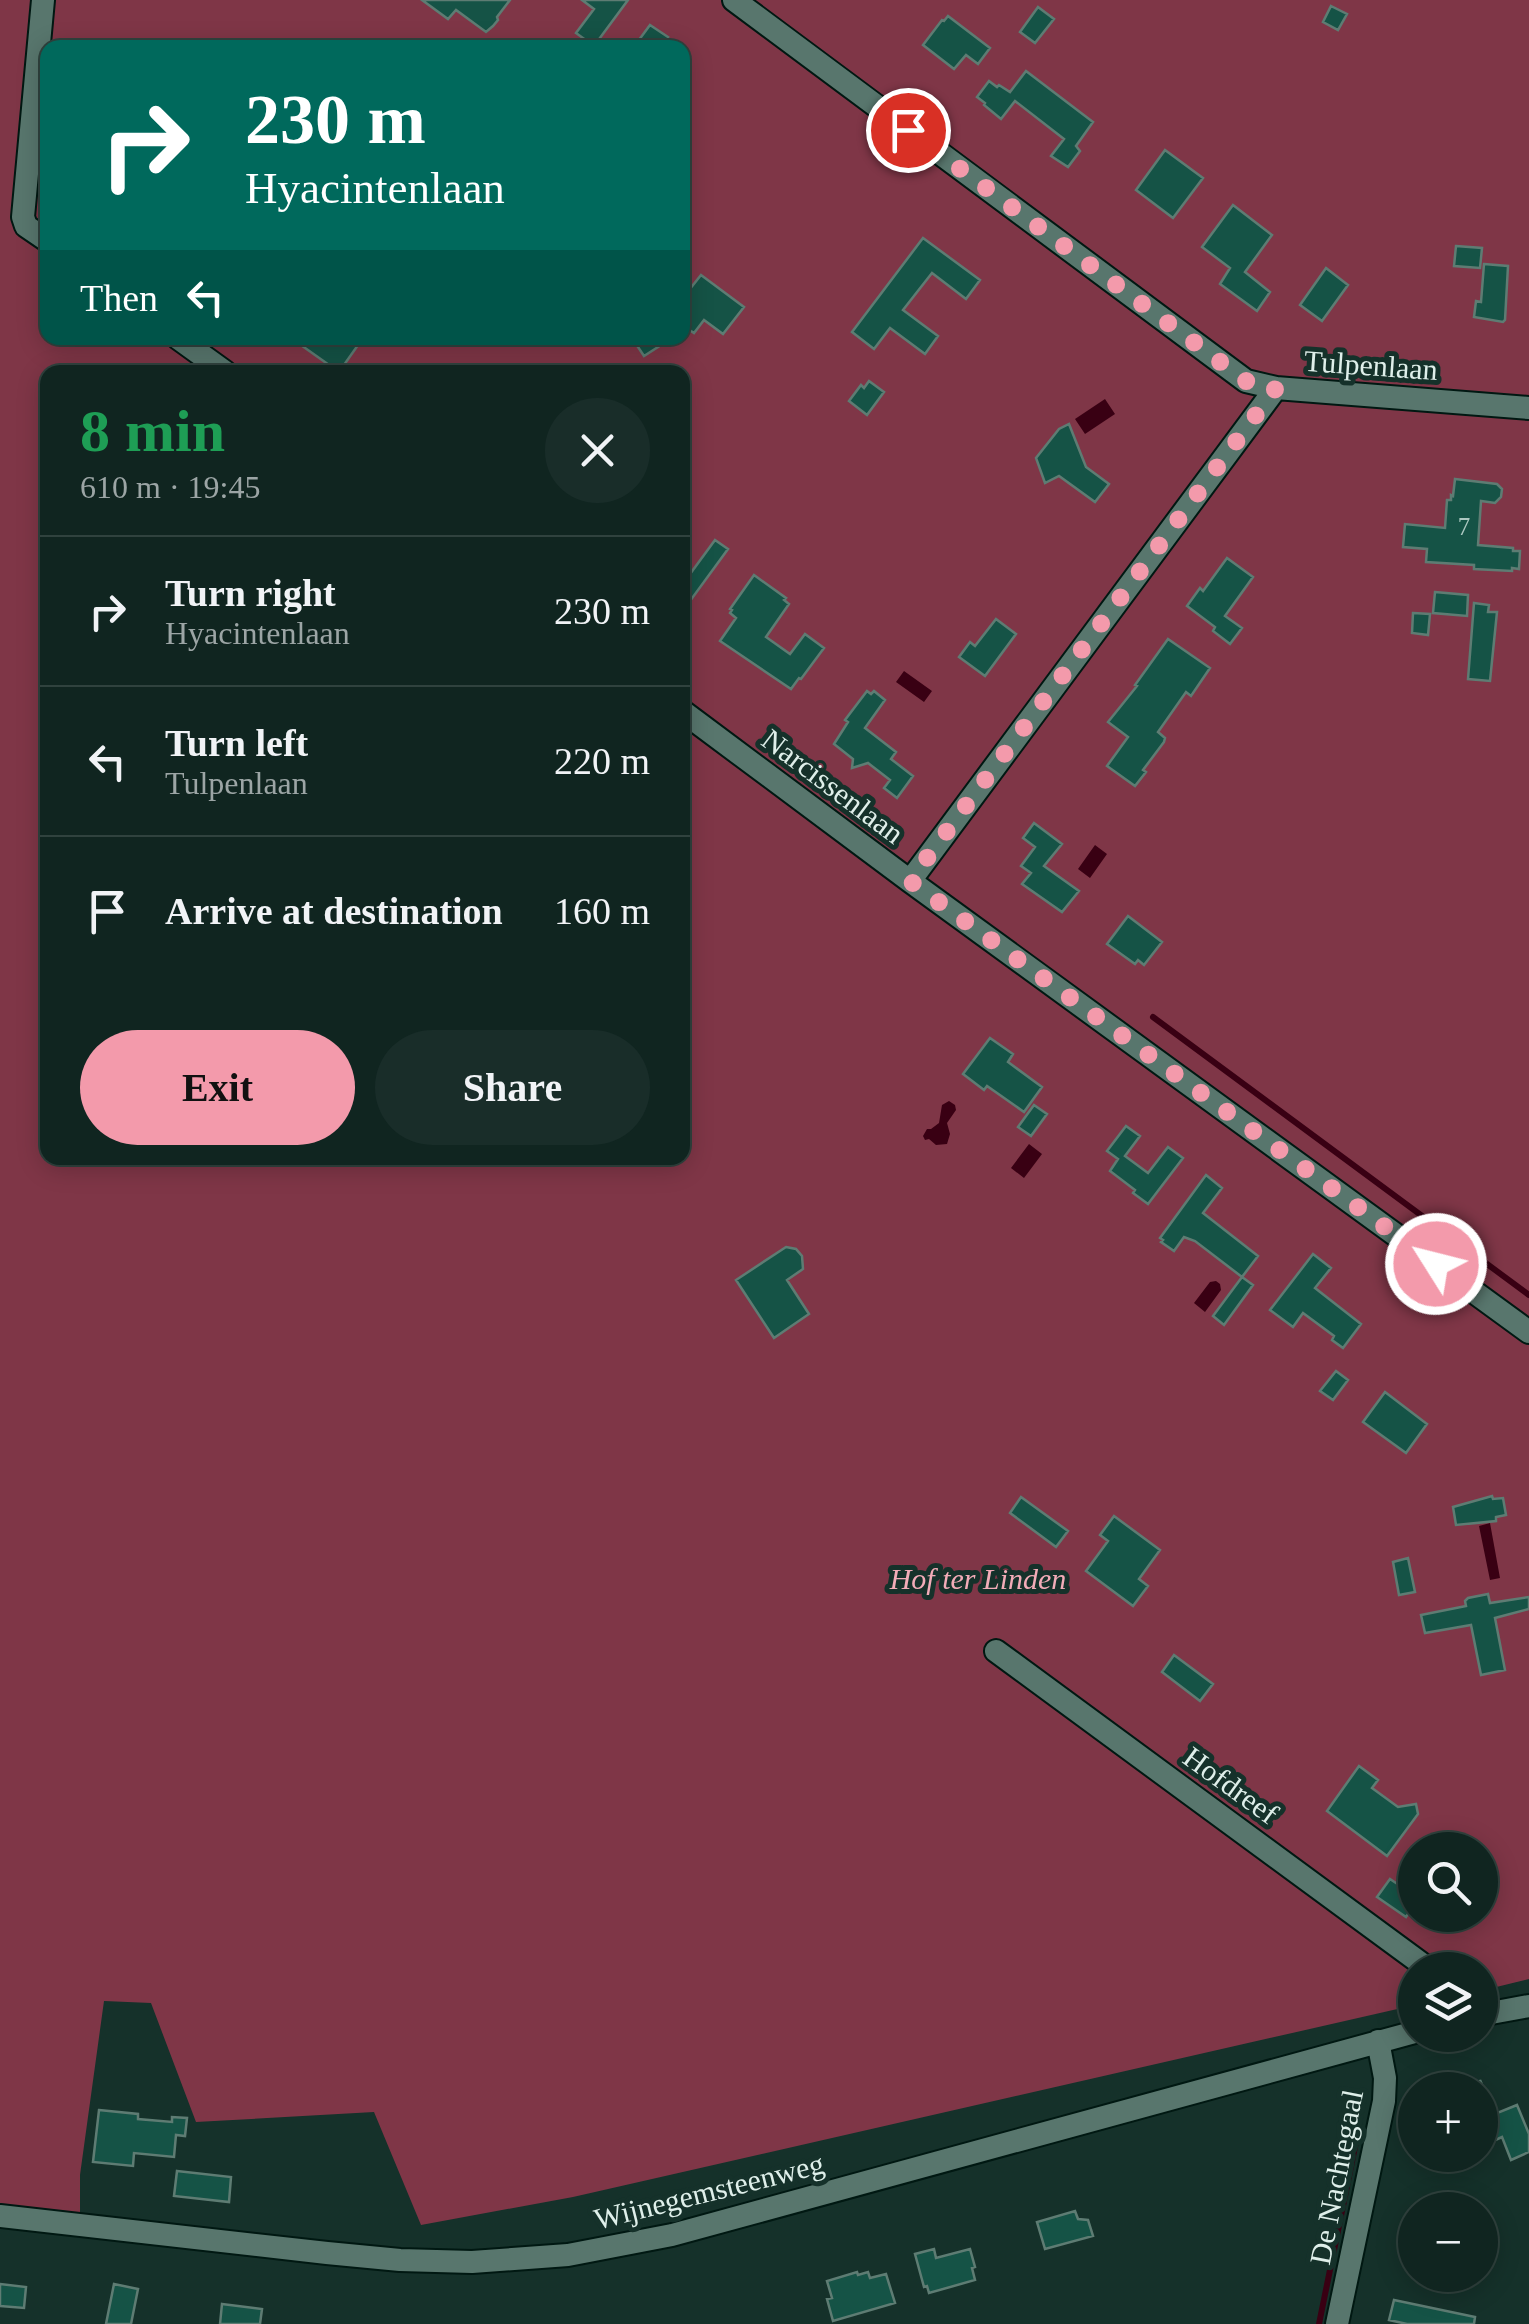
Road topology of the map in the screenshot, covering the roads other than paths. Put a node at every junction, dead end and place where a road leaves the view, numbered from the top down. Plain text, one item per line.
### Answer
1 (42, 0) edge
2 (734, 0) edge
3 (40, 236) edge
4 (188, 345) edge
5 (215, 365) edge
6 (1276, 388) junction
7 (1529, 408) edge
8 (690, 717) edge
9 (910, 881) junction
10 (1529, 1332) edge
11 (996, 1651) dead end
12 (1406, 1952) edge
13 (1529, 2006) edge
14 (1498, 2012) edge
15 (1398, 2037) edge
16 (1378, 2042) junction
17 (0, 2216) edge
18 (1338, 2324) edge

1 - 3 street
2 - 6 street, Tulpenlaan
4 - 5 street
6 - 7 street, Tulpenlaan
6 - 9 street
8 - 9 street, Narcissenlaan
9 - 10 street, Narcissenlaan
11 - 12 street, Hofdreef
13 - 14 street
15 - 16 street, Wijnegemsteenweg
16 - 17 street, Wijnegemsteenweg
16 - 18 street, De Nachtegaal

